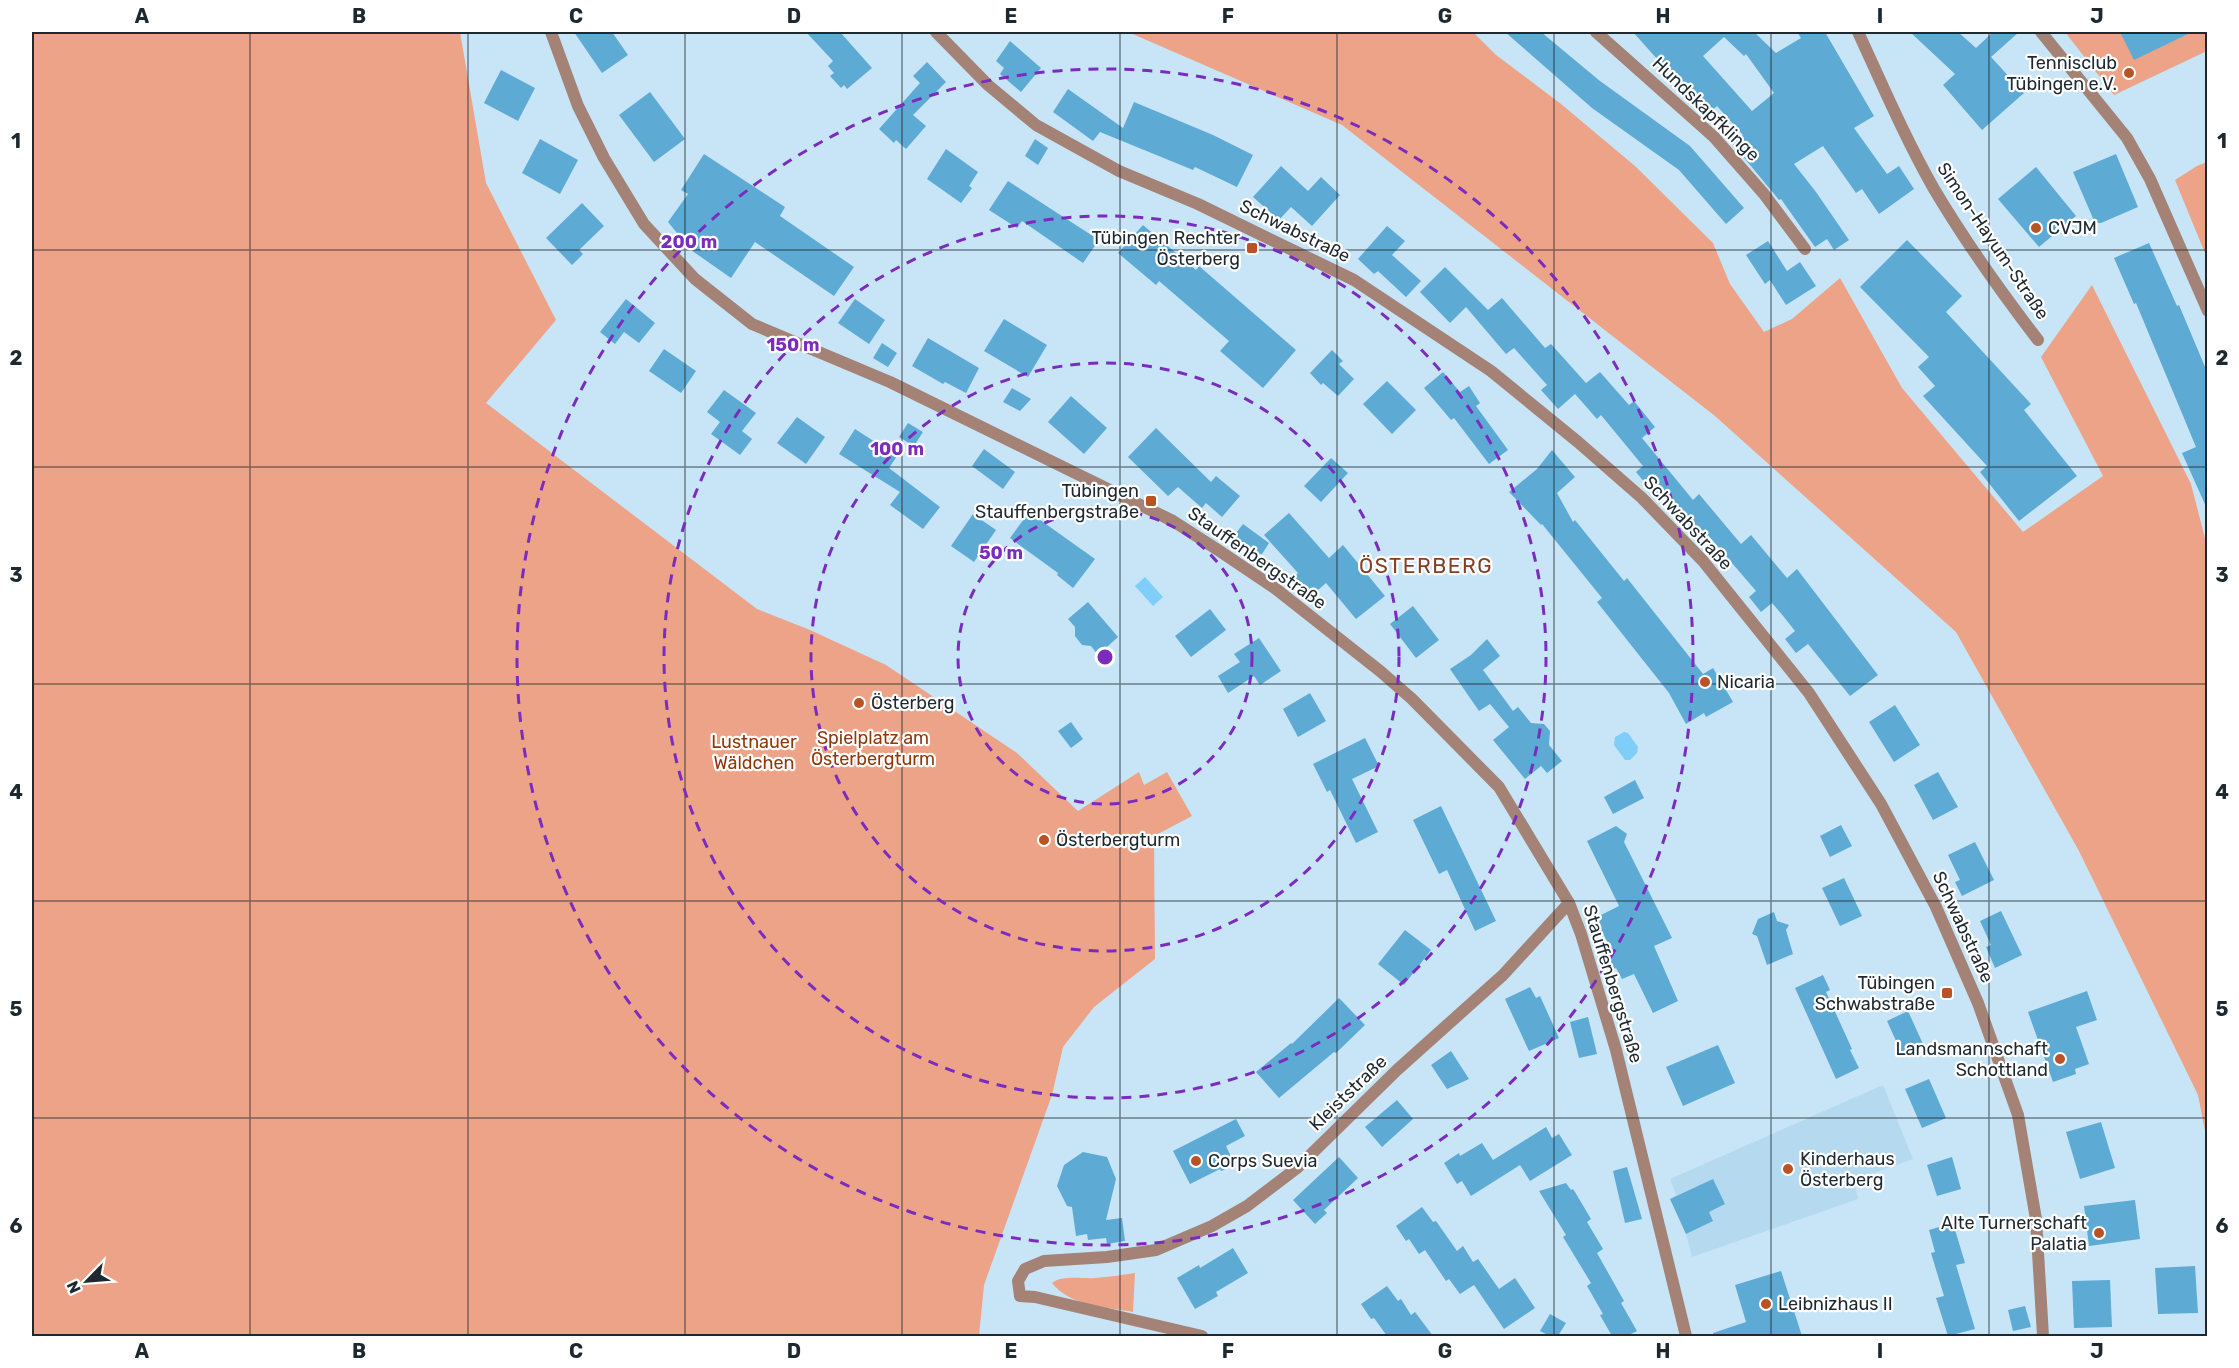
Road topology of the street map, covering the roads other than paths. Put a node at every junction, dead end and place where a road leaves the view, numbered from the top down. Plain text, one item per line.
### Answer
1 (551, 32) edge
2 (936, 32) edge
3 (1596, 32) edge
4 (1858, 32) edge
5 (2041, 32) edge
6 (1805, 249) dead end
7 (2208, 311) edge
8 (2038, 340) dead end
9 (1569, 903) junction
10 (1202, 1336) edge
11 (1686, 1336) edge
12 (2043, 1336) edge

1 - 9 street, Stauffenbergstraße
2 - 12 street, Schwabstraße
3 - 6 street, Hundskapfklinge
4 - 8 street, Simon-Hayum-Straße
5 - 7 street
9 - 10 street, Kleiststraße
9 - 11 street, Stauffenbergstraße

